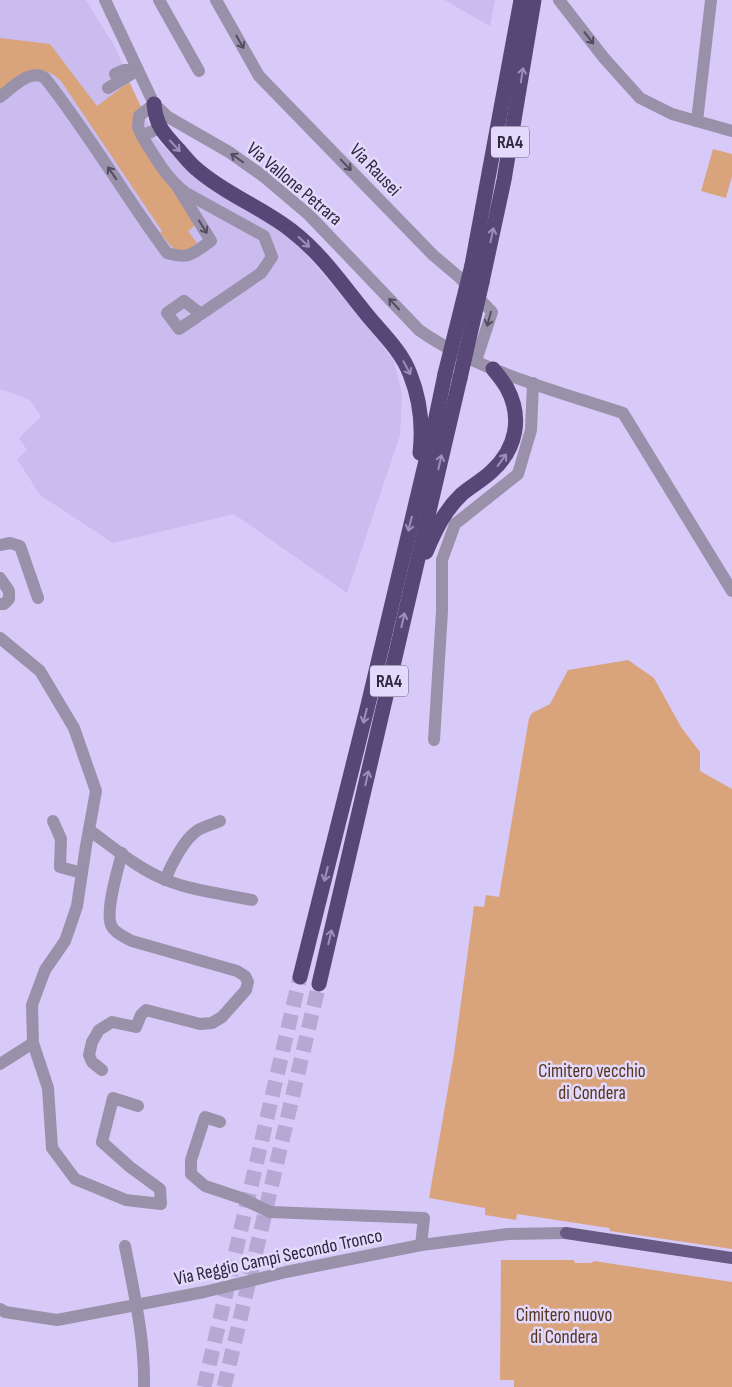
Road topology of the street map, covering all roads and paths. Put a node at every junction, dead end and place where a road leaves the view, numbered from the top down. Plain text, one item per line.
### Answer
1 (105, 0) edge
2 (159, 0) edge
3 (216, 0) edge
4 (521, 0) edge
5 (534, 0) edge
6 (559, 0) edge
7 (711, 0) edge
8 (138, 70) junction
9 (199, 71) dead end
10 (115, 74) dead end
11 (108, 88) dead end
12 (0, 97) edge
13 (154, 104) junction
14 (697, 121) junction
15 (159, 128) junction
16 (732, 131) edge
17 (142, 136) junction
18 (177, 186) junction
19 (197, 317) dead end
20 (476, 361) junction
21 (493, 369) junction
22 (533, 383) junction
23 (415, 502) junction
24 (0, 545) edge
25 (0, 578) edge
26 (732, 591) edge
27 (38, 598) dead end
28 (408, 598) junction
29 (0, 604) edge
30 (0, 638) edge
31 (434, 740) dead end
32 (53, 821) dead end
33 (220, 821) dead end
34 (89, 830) junction
35 (122, 853) junction
36 (82, 873) junction
37 (165, 880) junction
38 (252, 900) dead end
39 (300, 977) tunnel mouth
40 (319, 984) tunnel mouth
41 (33, 1043) junction
42 (0, 1064) edge
43 (102, 1070) dead end
44 (138, 1106) dead end
45 (220, 1122) dead end
46 (566, 1234) joint
47 (421, 1245) junction
48 (125, 1246) dead end
49 (732, 1258) edge
50 (137, 1305) junction
51 (0, 1309) edge
52 (144, 1387) edge

1 - 8 street, Via Vallone Petrara
2 - 9 street
3 -> 20 street, Via Rausei
4 - 23 highway, RA4, bridge
28 -> 5 highway, RA4, bridge
6 -> 14 street
7 - 14 street
8 - 10 street
8 - 11 street
8 - 13 street, Via Vallone Petrara
18 -> 12 street
13 - 15 highway
13 - 17 street
20 -> 13 street, Via Vallone Petrara
14 - 16 street
15 - 17 street
15 -> 23 highway
17 - 18 street
18 - 19 street
20 - 21 street, Via Vallone Petrara
21 - 22 street, Via Vallone Petrara
28 -> 21 highway
22 - 26 street, Via Vallone Petrara
22 - 31 street
23 -> 39 highway, RA4
24 - 27 street
25 - 29 street
40 -> 28 highway, RA4
30 - 34 street
32 - 36 street
33 - 37 street
34 - 35 street
34 - 36 street
35 - 37 street
35 - 43 street
36 - 41 street
37 - 38 street
41 - 42 street
41 - 44 street
45 - 47 street
46 - 47 street, Via Reggio Campi Secondo Tronco
46 - 49 main road
47 - 50 street, Via Reggio Campi Secondo Tronco
48 - 50 street
50 - 51 street, Via Reggio Campi Secondo Tronco
50 - 52 street

